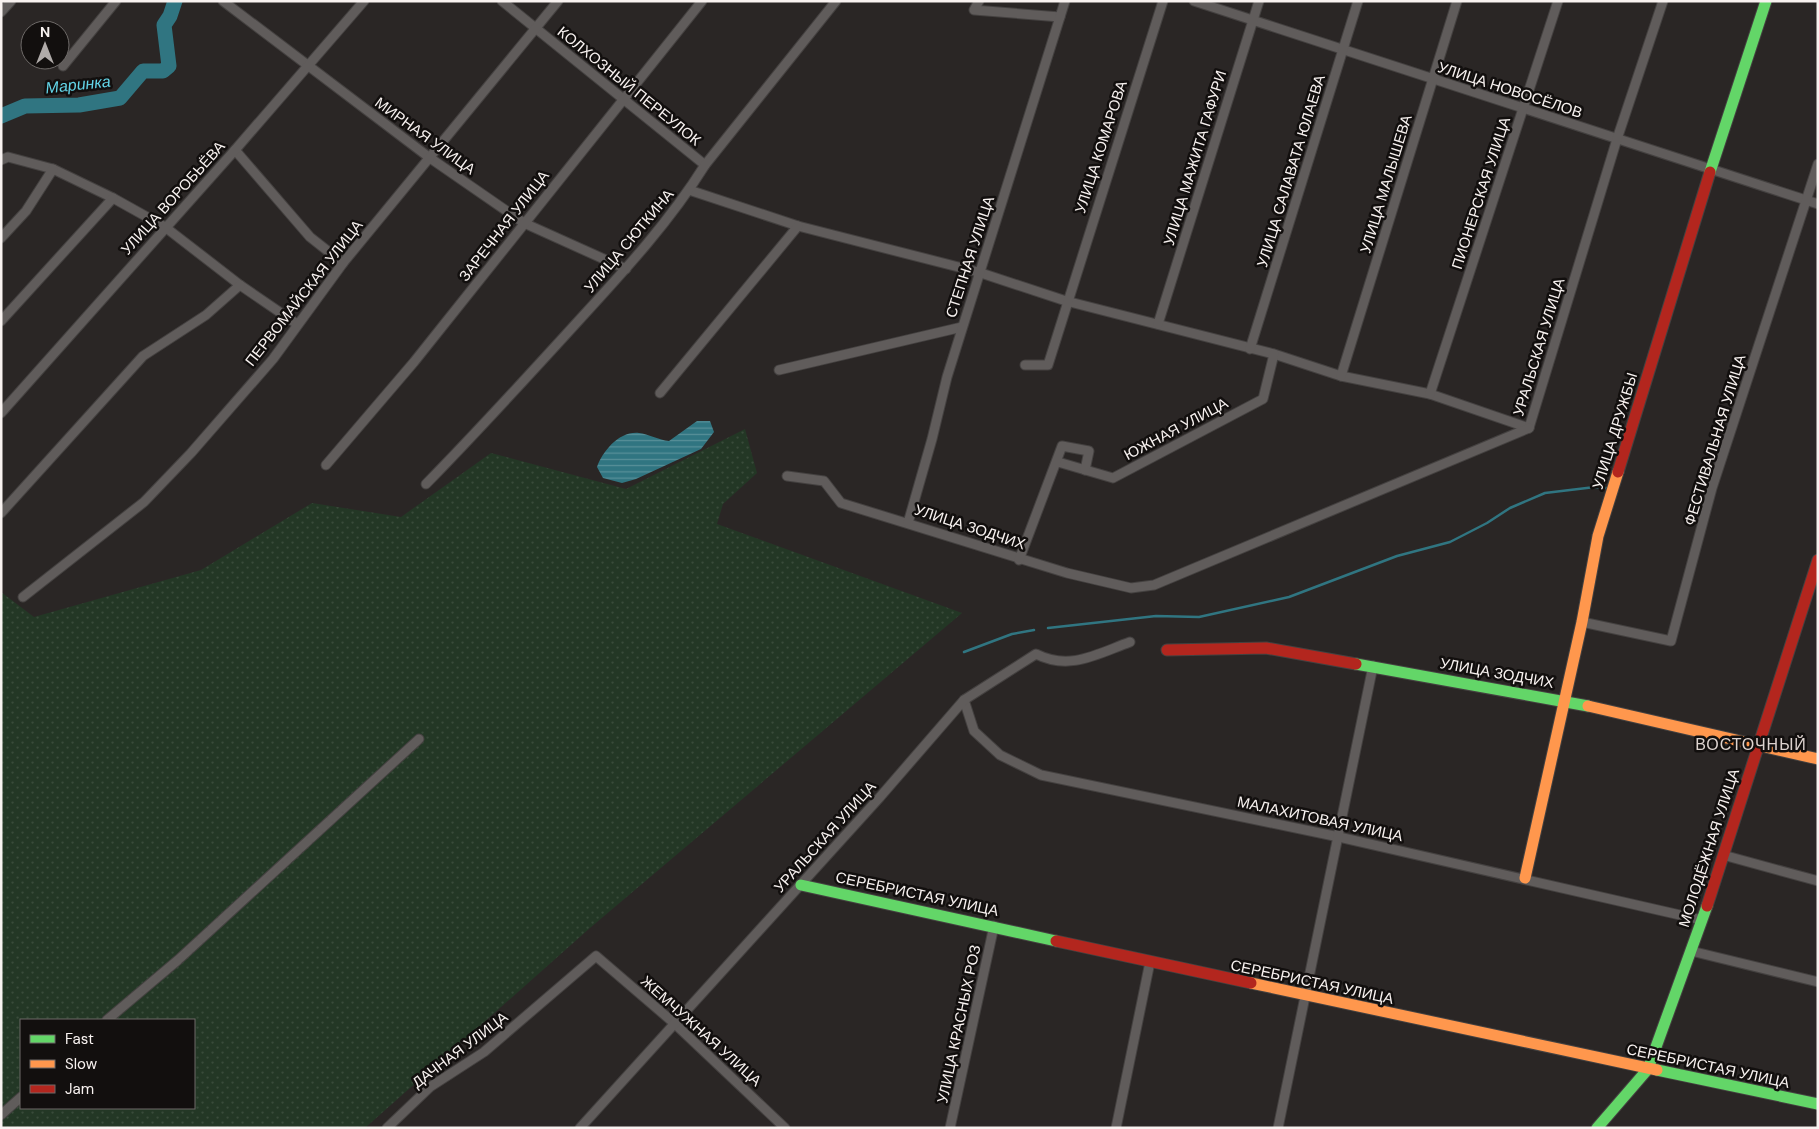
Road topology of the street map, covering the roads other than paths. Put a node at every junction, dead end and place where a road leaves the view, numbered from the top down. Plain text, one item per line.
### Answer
1 (11, 1) edge
2 (116, 1) edge
3 (222, 1) edge
4 (364, 1) edge
5 (502, 1) edge
6 (558, 1) edge
7 (702, 1) edge
8 (836, 1) edge
9 (979, 1) edge
10 (1065, 1) edge
11 (1163, 1) edge
12 (1194, 1) edge
13 (1259, 1) edge
14 (1358, 1) edge
15 (1457, 1) edge
16 (1558, 1) edge
17 (1663, 1) edge
18 (1766, 1) edge
19 (1, 12) edge
20 (1060, 17) junction
21 (1253, 20) junction
22 (537, 29) junction
23 (1343, 49) junction
24 (70, 57) edge
25 (309, 66) junction
26 (1433, 79) junction
27 (624, 98) junction
28 (1523, 110) junction
29 (1617, 139) junction
30 (235, 150) junction
31 (430, 158) junction
32 (1, 160) edge
33 (1818, 164) edge
34 (705, 165) junction
35 (53, 169) junction
36 (1710, 171) junction
37 (689, 190) junction
38 (113, 198) junction
39 (1806, 201) junction
40 (1818, 204) edge
41 (524, 223) junction
42 (798, 226) junction
43 (165, 227) junction
44 (1, 238) edge
45 (344, 263) junction
46 (626, 269) junction
47 (978, 272) junction
48 (240, 285) junction
49 (1066, 301) junction
50 (1, 321) edge
51 (297, 324) junction
52 (1158, 324) junction
53 (962, 327) junction
54 (1250, 349) junction
55 (1274, 354) junction
56 (1025, 365) dead end
57 (778, 370) dead end
58 (1341, 376) junction
59 (660, 393) dead end
60 (1430, 394) junction
61 (1, 413) edge
62 (1529, 428) junction
63 (1058, 462) junction
64 (326, 465) dead end
65 (1085, 470) junction
66 (787, 476) dead end
67 (426, 484) dead end
68 (1, 513) edge
69 (908, 523) junction
70 (1019, 560) junction
71 (1818, 560) edge
72 (1154, 585) joint
73 (23, 597) dead end
74 (1582, 622) junction
75 (1130, 642) dead end
76 (1167, 650) dead end
77 (1373, 666) junction
78 (964, 700) junction
79 (1563, 700) junction
80 (419, 739) dead end
81 (1757, 745) junction
82 (1818, 759) edge
83 (1339, 837) junction
84 (1723, 855) junction
85 (1525, 878) junction
86 (1818, 881) edge
87 (801, 885) junction
88 (1702, 920) junction
89 (994, 926) junction
90 (1691, 951) junction
91 (596, 956) joint
92 (1150, 962) junction
93 (1818, 982) edge
94 (1307, 996) junction
95 (108, 1019) edge
96 (674, 1023) junction
97 (1648, 1069) junction
98 (20, 1098) edge
99 (1818, 1104) edge
100 (1, 1115) edge
101 (387, 1128) edge
102 (580, 1128) edge
103 (785, 1128) edge
104 (950, 1128) edge
105 (1116, 1128) edge
106 (1278, 1128) edge
107 (1597, 1128) edge

1 - 19 street
2 - 24 street
3 - 25 street, МИРНАЯ УЛИЦА
4 - 25 street, УЛИЦА ВОРОБЬЁВА
5 - 22 street, КОЛХОЗНЫЙ ПЕРЕУЛОК
6 - 22 street, ПЕРВОМАЙСКАЯ УЛИЦА
7 - 27 street, ЗАРЕЧНАЯ УЛИЦА
8 - 34 street, УЛИЦА СЮТКИНА
9 - 20 street
10 - 20 street, СТЕПНАЯ УЛИЦА
11 - 49 street, УЛИЦА КОМАРОВА
12 - 21 street, УЛИЦА НОВОСЁЛОВ
13 - 21 street, УЛИЦА МАЖИТА ГАФУРИ
14 - 23 street, УЛИЦА САЛАВАТА ЮЛАЕВА
15 - 26 street, УЛИЦА МАЛЫШЕВА
16 - 28 street, ПИОНЕРСКАЯ УЛИЦА
17 - 29 street, УРАЛЬСКАЯ УЛИЦА
18 - 36 street, УЛИЦА ДРУЖБЫ
20 - 47 street, СТЕПНАЯ УЛИЦА
21 - 23 street, УЛИЦА НОВОСЁЛОВ
21 - 52 street, УЛИЦА МАЖИТА ГАФУРИ
22 - 27 street, КОЛХОЗНЫЙ ПЕРЕУЛОК
22 - 31 street, ПЕРВОМАЙСКАЯ УЛИЦА
23 - 26 street, УЛИЦА НОВОСЁЛОВ
23 - 54 street, УЛИЦА САЛАВАТА ЮЛАЕВА
25 - 30 street, УЛИЦА ВОРОБЬЁВА
25 - 31 street, МИРНАЯ УЛИЦА
26 - 28 street, УЛИЦА НОВОСЁЛОВ
26 - 58 street, УЛИЦА МАЛЫШЕВА
27 - 34 street, КОЛХОЗНЫЙ ПЕРЕУЛОК
27 - 41 street, ЗАРЕЧНАЯ УЛИЦА
28 - 29 street, УЛИЦА НОВОСЁЛОВ
28 - 60 street, ПИОНЕРСКАЯ УЛИЦА
29 - 36 street, УЛИЦА НОВОСЁЛОВ
29 - 62 street, УРАЛЬСКАЯ УЛИЦА
30 - 43 street, УЛИЦА ВОРОБЬЁВА
30 - 45 street
31 - 41 street, МИРНАЯ УЛИЦА
31 - 45 street, ПЕРВОМАЙСКАЯ УЛИЦА
32 - 35 street
33 - 39 street, ФЕСТИВАЛЬНАЯ УЛИЦА
34 - 37 street, УЛИЦА СЮТКИНА
35 - 38 street
35 - 44 street
36 - 39 street, УЛИЦА НОВОСЁЛОВ
36 - 74 street, УЛИЦА ДРУЖБЫ
37 - 42 street
37 - 46 street, УЛИЦА СЮТКИНА
38 - 43 street
38 - 50 street
39 - 40 street, УЛИЦА НОВОСЁЛОВ
39 - 74 street, ФЕСТИВАЛЬНАЯ УЛИЦА
41 - 46 street, МИРНАЯ УЛИЦА
41 - 64 street, ЗАРЕЧНАЯ УЛИЦА
42 - 47 street
42 - 59 street
43 - 48 street
43 - 61 street, УЛИЦА ВОРОБЬЁВА
45 - 51 street, ПЕРВОМАЙСКАЯ УЛИЦА
46 - 67 street, УЛИЦА СЮТКИНА
47 - 49 street
47 - 53 street, СТЕПНАЯ УЛИЦА
48 - 51 street
48 - 68 street
49 - 52 street
49 - 56 street, УЛИЦА КОМАРОВА
51 - 73 street, ПЕРВОМАЙСКАЯ УЛИЦА
52 - 54 street
53 - 57 street
53 - 69 street, СТЕПНАЯ УЛИЦА
54 - 55 street
55 - 58 street
55 - 65 street, ЮЖНАЯ УЛИЦА
58 - 60 street
60 - 62 street
62 - 72 street, УРАЛЬСКАЯ УЛИЦА
63 - 65 street, ЮЖНАЯ УЛИЦА
63 - 65 street
63 - 70 street
66 - 69 street, УЛИЦА ЗОДЧИХ
69 - 70 street, УЛИЦА ЗОДЧИХ
70 - 72 street, УЛИЦА ЗОДЧИХ
71 - 81 street, МОЛОДЁЖНАЯ УЛИЦА
74 - 79 street, УЛИЦА ДРУЖБЫ
75 - 78 street, УРАЛЬСКАЯ УЛИЦА
76 - 77 street, УЛИЦА ЗОДЧИХ
77 - 79 street, УЛИЦА ЗОДЧИХ
77 - 83 street
78 - 83 street, МАЛАХИТОВАЯ УЛИЦА
78 - 87 street, УРАЛЬСКАЯ УЛИЦА
79 - 81 street, УЛИЦА ЗОДЧИХ
79 - 85 street, УЛИЦА ДРУЖБЫ
80 - 95 street
81 - 82 street, УЛИЦА ЗОДЧИХ
81 - 84 street, МОЛОДЁЖНАЯ УЛИЦА
83 - 85 street, МАЛАХИТОВАЯ УЛИЦА
83 - 94 street
84 - 86 street
84 - 88 street, МОЛОДЁЖНАЯ УЛИЦА
85 - 88 street, МАЛАХИТОВАЯ УЛИЦА
87 - 89 street, СЕРЕБРИСТАЯ УЛИЦА
87 - 96 street, УРАЛЬСКАЯ УЛИЦА
88 - 90 street, МОЛОДЁЖНАЯ УЛИЦА
89 - 92 street, СЕРЕБРИСТАЯ УЛИЦА
89 - 104 street, УЛИЦА КРАСНЫХ РОЗ
90 - 93 street
90 - 97 street, МОЛОДЁЖНАЯ УЛИЦА
91 - 96 street, ЖЕМЧУЖНАЯ УЛИЦА
91 - 101 street, ДАЧНАЯ УЛИЦА
92 - 94 street, СЕРЕБРИСТАЯ УЛИЦА
92 - 105 street
94 - 97 street, СЕРЕБРИСТАЯ УЛИЦА
94 - 106 street
96 - 102 street, УРАЛЬСКАЯ УЛИЦА
96 - 103 street, ЖЕМЧУЖНАЯ УЛИЦА
97 - 99 street, СЕРЕБРИСТАЯ УЛИЦА
97 - 107 street, МОЛОДЁЖНАЯ УЛИЦА
98 - 100 street

